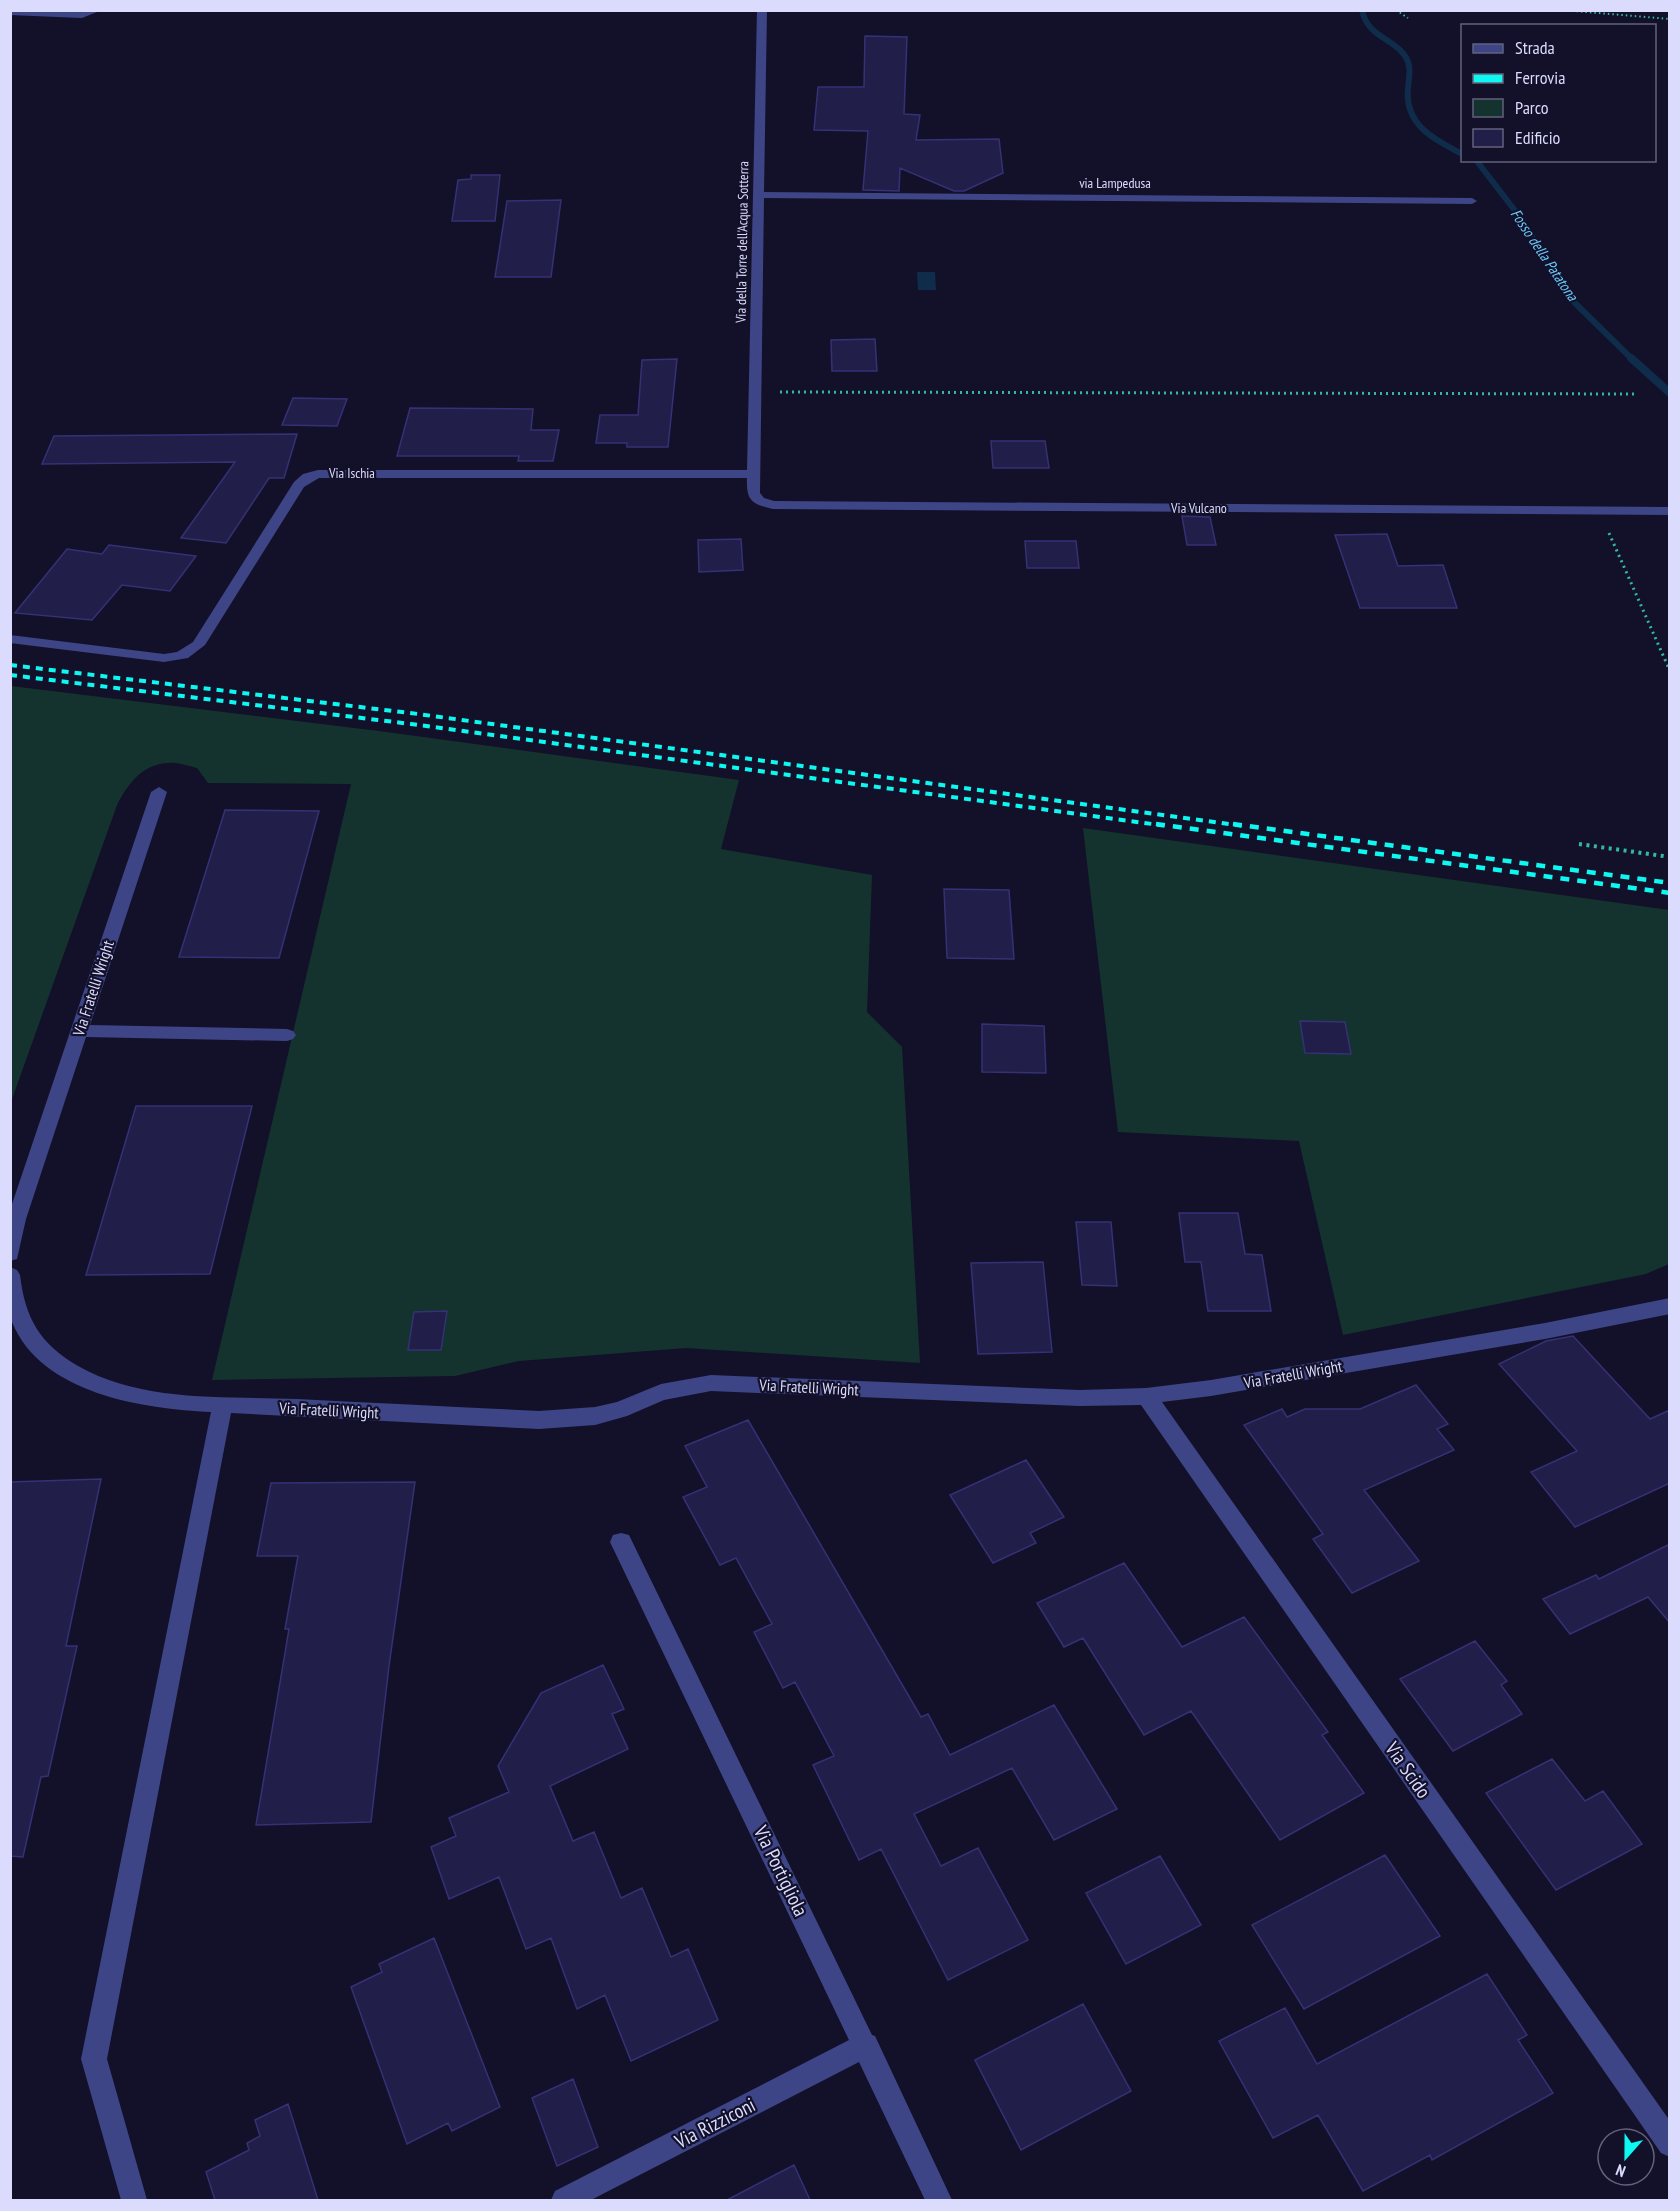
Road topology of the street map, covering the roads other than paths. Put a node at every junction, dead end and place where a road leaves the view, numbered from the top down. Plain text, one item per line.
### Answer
1 (98, 10) edge
2 (762, 10) edge
3 (10, 12) edge
4 (758, 195) junction
5 (1472, 201) dead end
6 (754, 474) junction
7 (1670, 511) edge
8 (10, 639) edge
9 (159, 792) dead end
10 (79, 1032) junction
11 (287, 1035) dead end
12 (10, 1254) edge
13 (10, 1275) edge
14 (1670, 1306) edge
15 (1146, 1396) junction
16 (223, 1404) junction
17 (621, 1542) dead end
18 (866, 2045) junction
19 (1670, 2144) edge
20 (134, 2200) edge
21 (564, 2200) edge
22 (939, 2200) edge

1 - 3 street
2 - 4 street, Via della Torre dell'Acqua Sotterra
4 - 5 street, via Lampedusa
4 - 6 street, Via della Torre dell'Acqua Sotterra
6 - 7 street, Via Vulcano
6 - 8 street, Via Ischia
9 - 10 street, Via Fratelli Wright
10 - 11 street
10 - 12 street, Via Fratelli Wright
13 - 16 street, Via Fratelli Wright
14 - 15 street, Via Fratelli Wright
15 - 16 street, Via Fratelli Wright
15 - 19 street, Via Scido
16 - 20 street
17 - 18 street, Via Portigliola
18 - 21 street, Via Rizziconi
18 - 22 street, Via Portigliola

